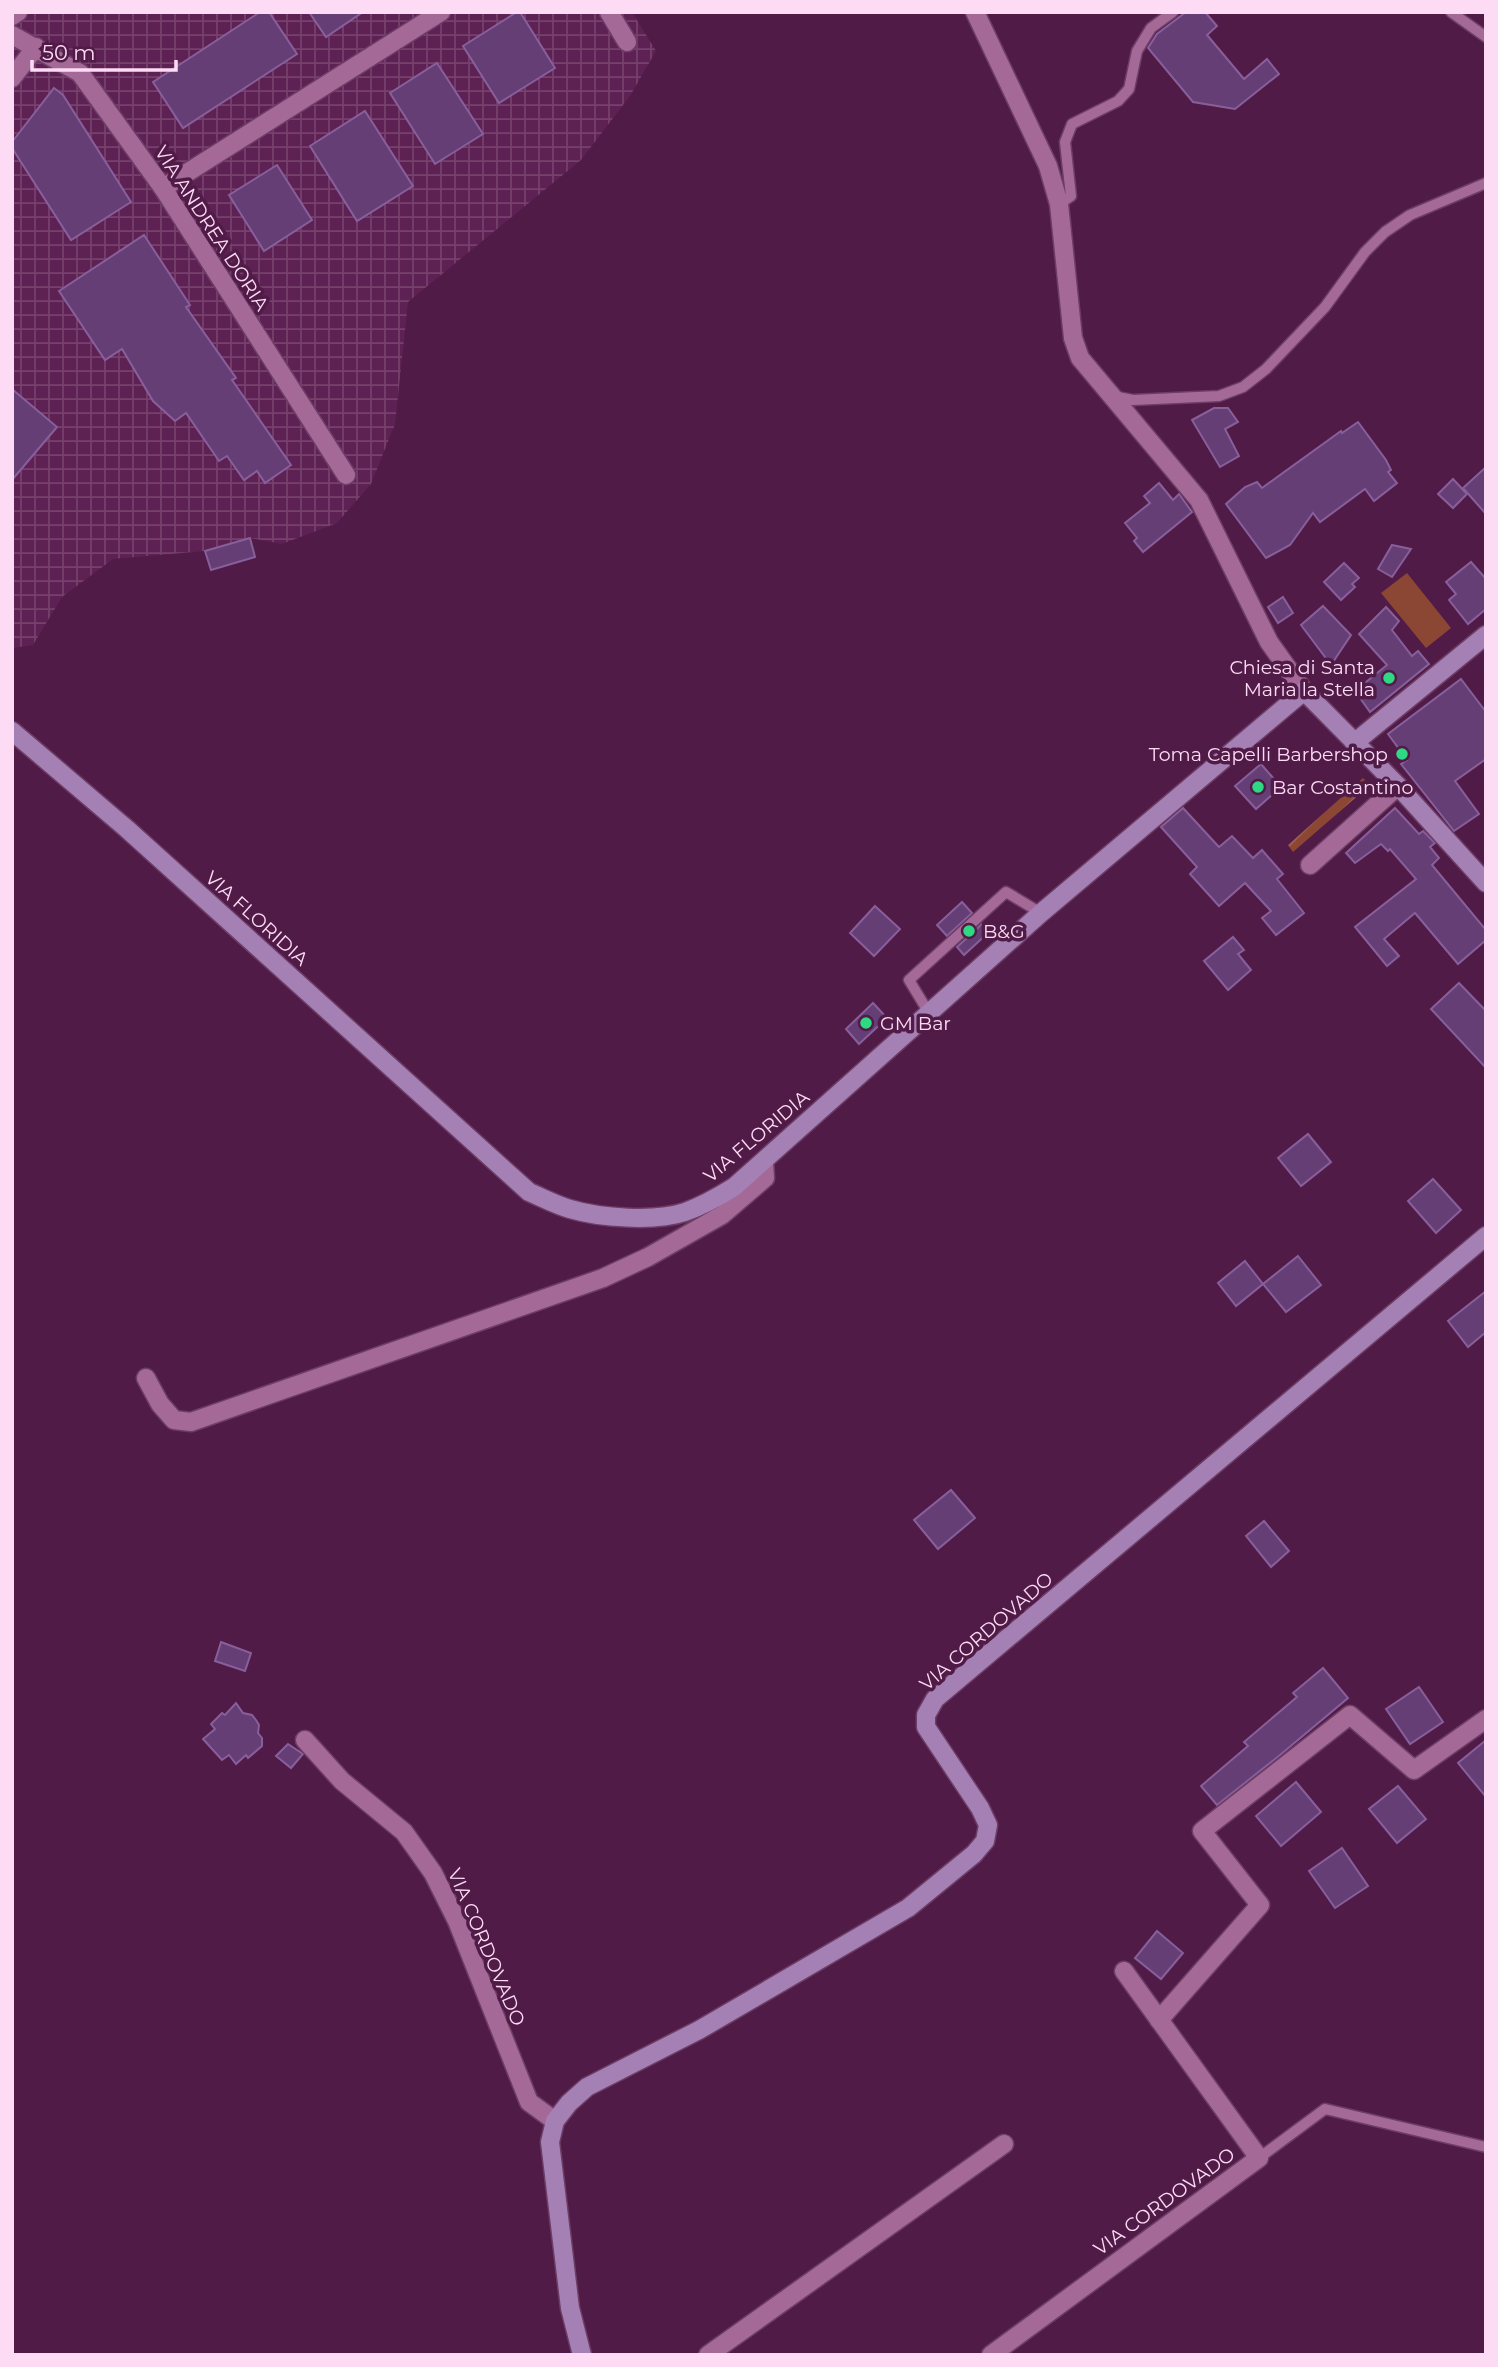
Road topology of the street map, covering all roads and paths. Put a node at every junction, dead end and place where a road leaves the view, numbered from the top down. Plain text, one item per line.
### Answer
1 (18, 12) edge
2 (441, 12) edge
3 (609, 12) edge
4 (975, 12) edge
5 (1173, 12) edge
6 (1451, 12) edge
7 (12, 16) edge
8 (12, 35) edge
9 (1486, 37) edge
10 (627, 42) dead end
11 (36, 47) junction
12 (12, 78) edge
13 (1486, 183) edge
14 (163, 188) junction
15 (1059, 204) junction
16 (1113, 396) junction
17 (346, 475) dead end
18 (1486, 635) edge
19 (1304, 691) junction
20 (12, 731) edge
21 (1354, 743) junction
22 (1398, 786) junction
23 (1310, 865) dead end
24 (1486, 883) edge
25 (1041, 913) junction
26 (929, 1013) junction
27 (764, 1161) junction
28 (1486, 1236) edge
29 (146, 1378) dead end
30 (1486, 1720) edge
31 (305, 1740) dead end
32 (1124, 1971) dead end
33 (1159, 2020) junction
34 (555, 2121) junction
35 (1004, 2144) dead end
36 (1486, 2147) edge
37 (1258, 2158) junction
38 (582, 2355) edge
39 (708, 2355) edge
40 (991, 2355) edge

1 - 7 street
2 - 14 street
3 - 10 street
4 - 15 street
5 - 15 lane
6 - 9 lane
8 - 11 street, VIA ANDREA DORIA
11 - 12 street
11 - 14 street, VIA ANDREA DORIA
13 - 16 lane
14 - 17 street, VIA ANDREA DORIA
15 - 16 street
16 - 19 street
18 - 21 street
19 - 21 street
19 - 25 street, VIA FLORIDIA
20 - 27 street, VIA FLORIDIA
21 - 22 street
22 - 23 street
22 - 24 street
25 - 26 street, VIA FLORIDIA
25 - 26 lane
26 - 27 street, VIA FLORIDIA
27 - 29 street
28 - 34 street, VIA CORDOVADO
30 - 33 street
31 - 34 street, VIA CORDOVADO
32 - 33 street, VIA CORDOVADO
33 - 37 street, VIA CORDOVADO
34 - 38 street
35 - 39 street
36 - 37 lane
37 - 40 street, VIA CORDOVADO

